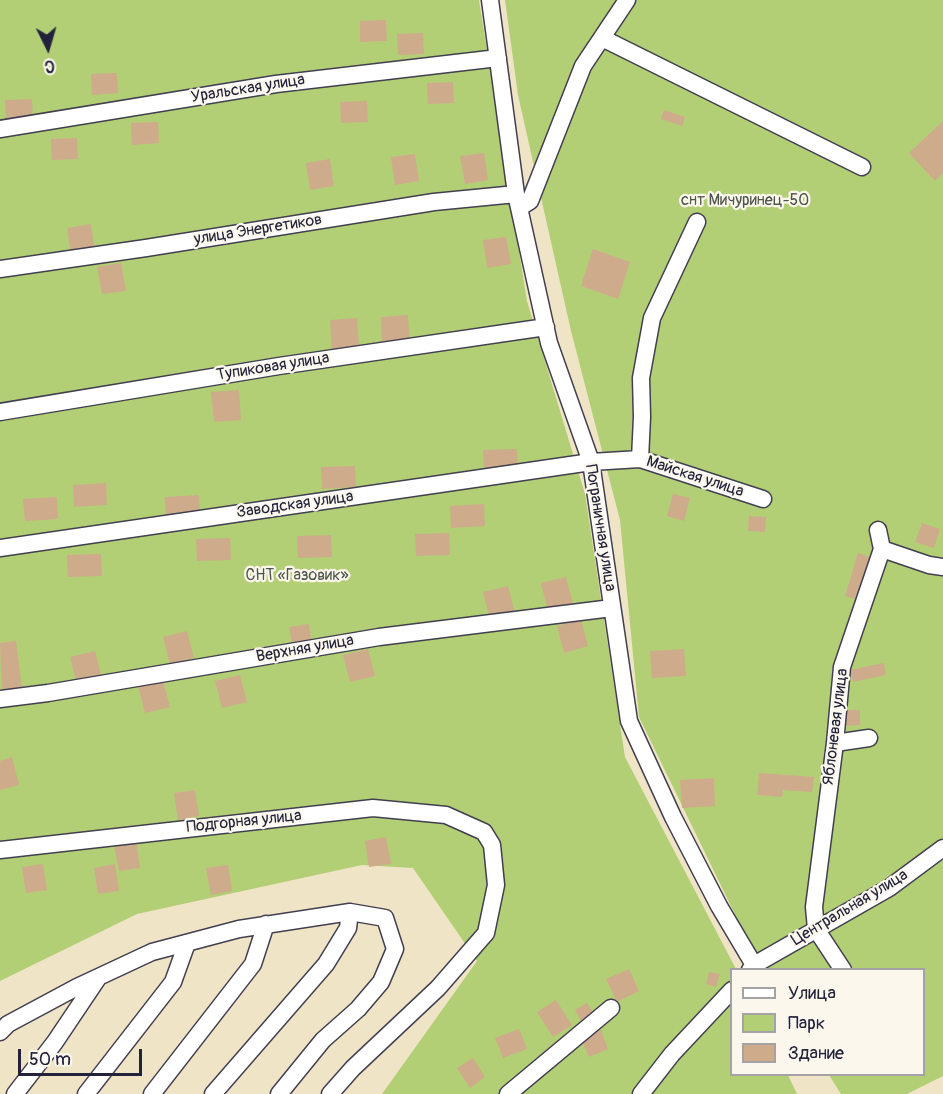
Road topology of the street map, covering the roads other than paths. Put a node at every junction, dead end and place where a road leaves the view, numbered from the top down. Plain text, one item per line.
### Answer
1 (490, 0) edge
2 (627, 0) edge
3 (602, 38) junction
4 (498, 58) junction
5 (0, 129) edge
6 (862, 167) dead end
7 (517, 201) junction
8 (697, 222) dead end
9 (0, 269) edge
10 (546, 327) junction
11 (0, 412) edge
12 (640, 459) junction
13 (591, 462) junction
14 (763, 500) dead end
15 (878, 530) dead end
16 (0, 548) edge
17 (882, 549) junction
18 (943, 567) edge
19 (612, 608) junction
20 (0, 699) edge
21 (869, 738) dead end
22 (835, 743) junction
23 (943, 848) edge
24 (0, 850) edge
25 (350, 912) junction
26 (266, 924) junction
27 (816, 929) junction
28 (187, 943) junction
29 (752, 967) edge
30 (842, 968) edge
31 (99, 977) junction
32 (730, 992) edge
33 (611, 1008) dead end
34 (0, 1032) edge
35 (15, 1094) edge
36 (86, 1094) edge
37 (152, 1094) edge
38 (213, 1094) edge
39 (279, 1094) edge
40 (330, 1094) edge
41 (508, 1094) edge
42 (641, 1094) edge

1 - 4 street, Пограничная улица
2 - 3 street
3 - 6 street
3 - 7 street
4 - 5 street, Уральская улица
4 - 7 street, Пограничная улица
7 - 9 street, улица Энергетиков
7 - 10 street, Пограничная улица
8 - 12 street
10 - 11 street, Тупиковая улица
10 - 13 street, Пограничная улица
12 - 13 street, Майская улица
12 - 14 street, Майская улица
13 - 16 street, Заводская улица
13 - 19 street, Пограничная улица
15 - 17 street
17 - 18 street
17 - 22 street, Яблоневая улица
19 - 20 street, Верхняя улица
19 - 29 street, Пограничная улица
21 - 22 street
22 - 27 street, Яблоневая улица
23 - 27 street, Центральная улица
24 - 40 street, Подгорная улица
25 - 26 street
25 - 38 street
25 - 39 street
26 - 28 street
26 - 37 street
27 - 29 street, Центральная улица
27 - 30 street
28 - 31 street
28 - 36 street
31 - 34 street
31 - 35 street
32 - 42 street
33 - 41 street

